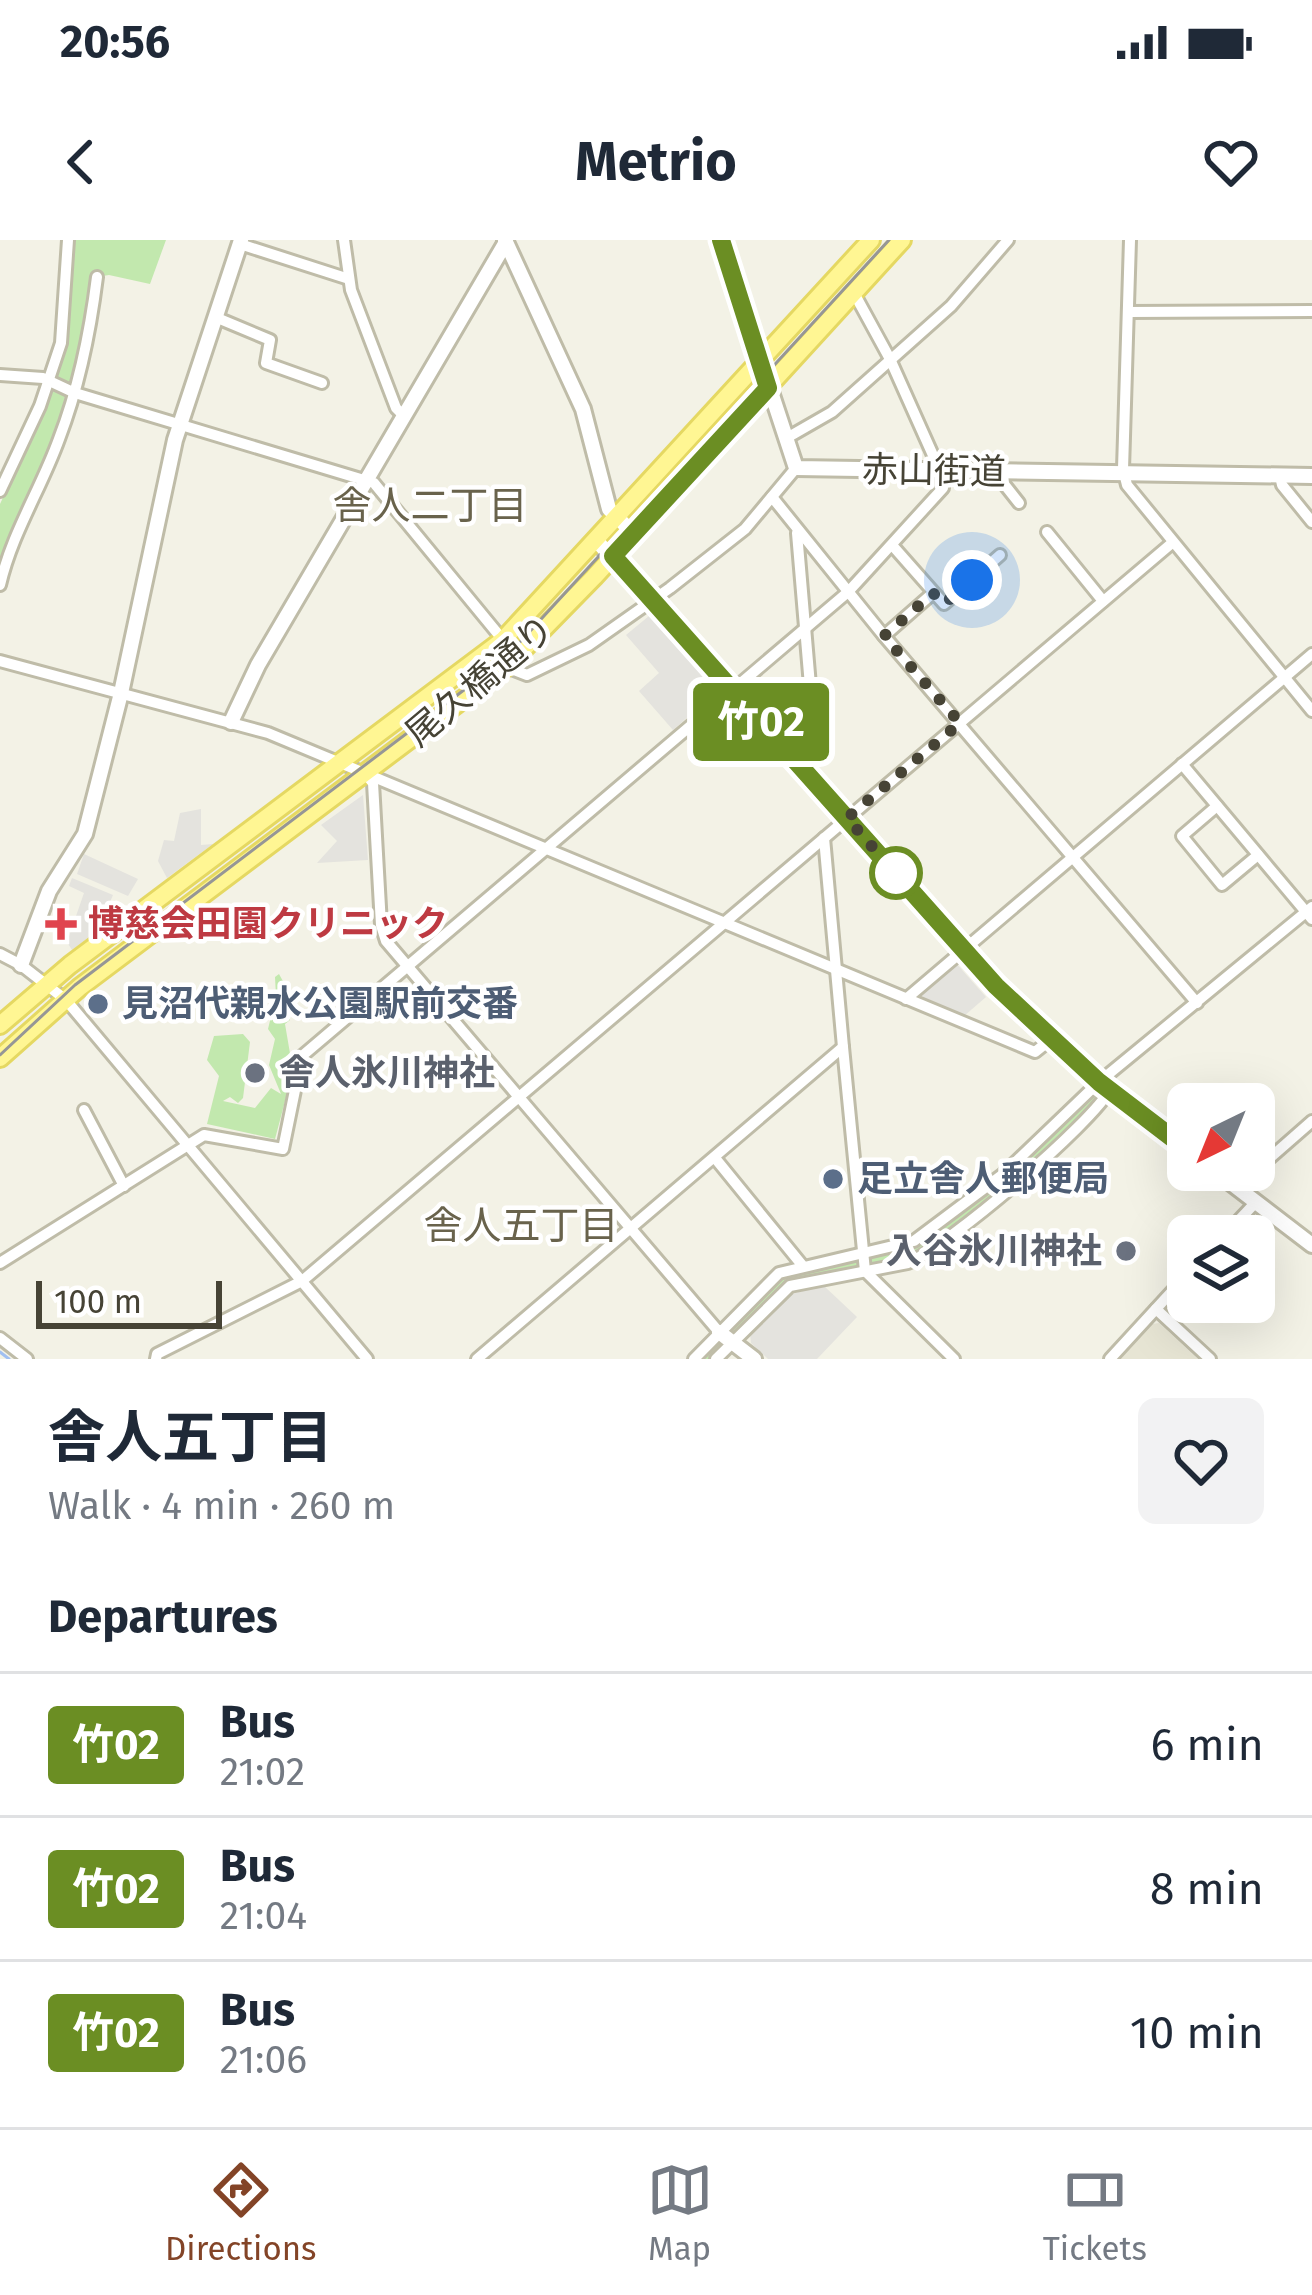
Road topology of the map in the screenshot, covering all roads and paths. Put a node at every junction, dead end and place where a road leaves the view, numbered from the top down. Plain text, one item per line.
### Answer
1 (68, 240) edge
2 (344, 240) edge
3 (721, 240) edge
4 (846, 240) edge
5 (871, 240) edge
6 (902, 240) edge
7 (1008, 240) edge
8 (1130, 240) edge
9 (506, 241) edge
10 (241, 242) edge
11 (852, 261) junction
12 (97, 278) dead end
13 (349, 279) junction
14 (854, 293) junction
15 (1312, 311) edge
16 (1128, 312) junction
17 (215, 317) junction
18 (890, 359) junction
19 (759, 361) junction
20 (0, 375) edge
21 (49, 380) junction
22 (322, 383) dead end
23 (768, 388) junction
24 (75, 393) junction
25 (404, 416) junction
26 (180, 424) junction
27 (785, 440) junction
28 (796, 468) junction
29 (940, 471) junction
30 (1004, 473) junction
31 (1124, 475) junction
32 (1280, 476) junction
33 (1312, 476) edge
34 (368, 480) junction
35 (0, 491) edge
36 (772, 497) junction
37 (1019, 503) dead end
38 (616, 518) junction
39 (1312, 522) edge
40 (796, 530) junction
41 (1047, 532) dead end
42 (634, 534) junction
43 (596, 540) junction
44 (1172, 542) junction
45 (892, 545) junction
46 (1000, 555) dead end
47 (613, 556) junction
48 (0, 585) edge
49 (848, 592) junction
50 (933, 593) junction
51 (652, 601) junction
52 (1103, 601) junction
53 (804, 629) junction
54 (884, 636) junction
55 (503, 640) junction
56 (1312, 654) edge
57 (0, 661) edge
58 (506, 667) junction
59 (1284, 677) junction
60 (732, 690) junction
61 (121, 693) junction
62 (1312, 711) edge
63 (231, 722) junction
64 (960, 723) junction
65 (1182, 764) junction
66 (341, 765) junction
67 (804, 770) junction
68 (365, 775) junction
69 (1217, 806) junction
70 (847, 818) junction
71 (824, 838) junction
72 (544, 848) junction
73 (1258, 855) junction
74 (1073, 856) junction
75 (1310, 913) edge
76 (722, 923) junction
77 (963, 948) junction
78 (0, 954) edge
79 (21, 965) junction
80 (407, 965) junction
81 (836, 970) junction
82 (45, 986) junction
83 (906, 998) junction
84 (66, 1000) junction
85 (1197, 1003) junction
86 (0, 1025) edge
87 (1050, 1040) junction
88 (843, 1047) junction
89 (0, 1058) edge
90 (1107, 1083) junction
91 (518, 1097) junction
92 (84, 1110) dead end
93 (1312, 1121) edge
94 (1167, 1133) edge
95 (188, 1147) junction
96 (1275, 1154) edge
97 (715, 1158) junction
98 (124, 1186) junction
99 (1242, 1191) edge
100 (1256, 1202) junction
101 (1244, 1215) edge
102 (629, 1231) junction
103 (1312, 1245) edge
104 (864, 1255) junction
105 (0, 1263) edge
106 (802, 1264) junction
107 (865, 1271) junction
108 (302, 1281) junction
109 (1167, 1297) edge
110 (1156, 1309) junction
111 (719, 1332) junction
112 (0, 1338) edge
113 (734, 1342) junction
114 (27, 1359) edge
115 (157, 1359) edge
116 (367, 1359) edge
117 (477, 1359) edge
118 (694, 1359) edge
119 (716, 1359) edge
120 (754, 1359) edge
121 (954, 1359) edge
122 (1110, 1359) edge
123 (1210, 1359) edge

1 - 21 street
2 - 13 street
3 - 19 street
4 - 11 street
5 - 11 main road, 尾久橋通り
6 - 14 main road, 尾久橋通り
7 - 18 street
8 - 16 street
9 - 25 street
9 - 38 street
10 - 13 street
10 - 17 street
11 - 19 main road, 尾久橋通り
12 - 24 street
13 - 25 street
14 - 18 street
14 - 23 main road, 尾久橋通り
15 - 16 street
16 - 31 street
17 - 22 street
17 - 26 street
18 - 27 street
18 - 29 street
19 - 23 street
19 - 38 main road, 尾久橋通り
20 - 21 street
21 - 24 street
21 - 35 street
23 - 27 street
23 - 42 main road, 尾久橋通り
24 - 26 street
24 - 48 street
25 - 34 street
26 - 34 street
26 - 61 street
27 - 28 street
28 - 29 street, 赤山街道
28 - 36 street
29 - 30 street, 赤山街道
29 - 45 street
30 - 31 street, 赤山街道
30 - 37 street
31 - 32 street, 赤山街道
31 - 44 street
32 - 33 street, 赤山街道
32 - 39 street
34 - 55 street
34 - 63 street
36 - 40 street
36 - 51 street
38 - 42 street
38 - 43 main road, 尾久橋通り
40 - 49 street
40 - 53 street
41 - 52 street
42 - 47 main road, 尾久橋通り
43 - 47 street
43 - 55 main road, 尾久橋通り
44 - 52 street
44 - 59 street
45 - 49 street
45 - 50 street
46 - 50 street
47 - 51 street
47 - 58 main road, 尾久橋通り
49 - 53 street
49 - 54 street
50 - 54 street
51 - 58 street
51 - 60 street
52 - 64 street
53 - 60 street
53 - 67 street
54 - 64 street
55 - 66 main road, 尾久橋通り
56 - 59 street
57 - 61 street
58 - 68 main road, 尾久橋通り
59 - 62 street
59 - 65 street
60 - 67 street
60 - 72 street
61 - 63 street
61 - 79 street
63 - 66 street
64 - 70 street
64 - 74 street
65 - 69 street
65 - 74 street
66 - 68 street
66 - 82 main road, 尾久橋通り
67 - 70 street
68 - 72 street
68 - 80 street
68 - 84 main road, 尾久橋通り
69 - 73 street
69 - 73 street
70 - 71 street
70 - 77 street
71 - 76 street
71 - 81 street
72 - 76 street
72 - 80 street
73 - 75 street
74 - 77 street
74 - 85 street
75 - 85 street
76 - 81 street
76 - 91 street
77 - 83 street
77 - 87 street
78 - 79 street
79 - 82 street
80 - 91 street
80 - 95 street
81 - 83 street
81 - 88 street
82 - 84 street
82 - 86 main road, 尾久橋通り
83 - 87 street
84 - 89 main road, 尾久橋通り
84 - 95 street
85 - 90 street
87 - 90 street
88 - 97 street
88 - 104 street
90 - 94 street
90 - 104 street
90 - 107 street
91 - 102 street
91 - 108 street
92 - 98 street
93 - 96 street
95 - 98 street
95 - 108 street
97 - 102 street
97 - 106 street
98 - 105 street
99 - 100 street
100 - 101 street
100 - 103 street
102 - 111 street
102 - 117 street
104 - 106 street
104 - 107 street
106 - 111 street
107 - 113 street
107 - 121 street
108 - 115 street
108 - 116 street
109 - 110 street
110 - 122 street
110 - 123 street
111 - 113 street
111 - 118 street
112 - 114 street
113 - 119 street
113 - 120 street

